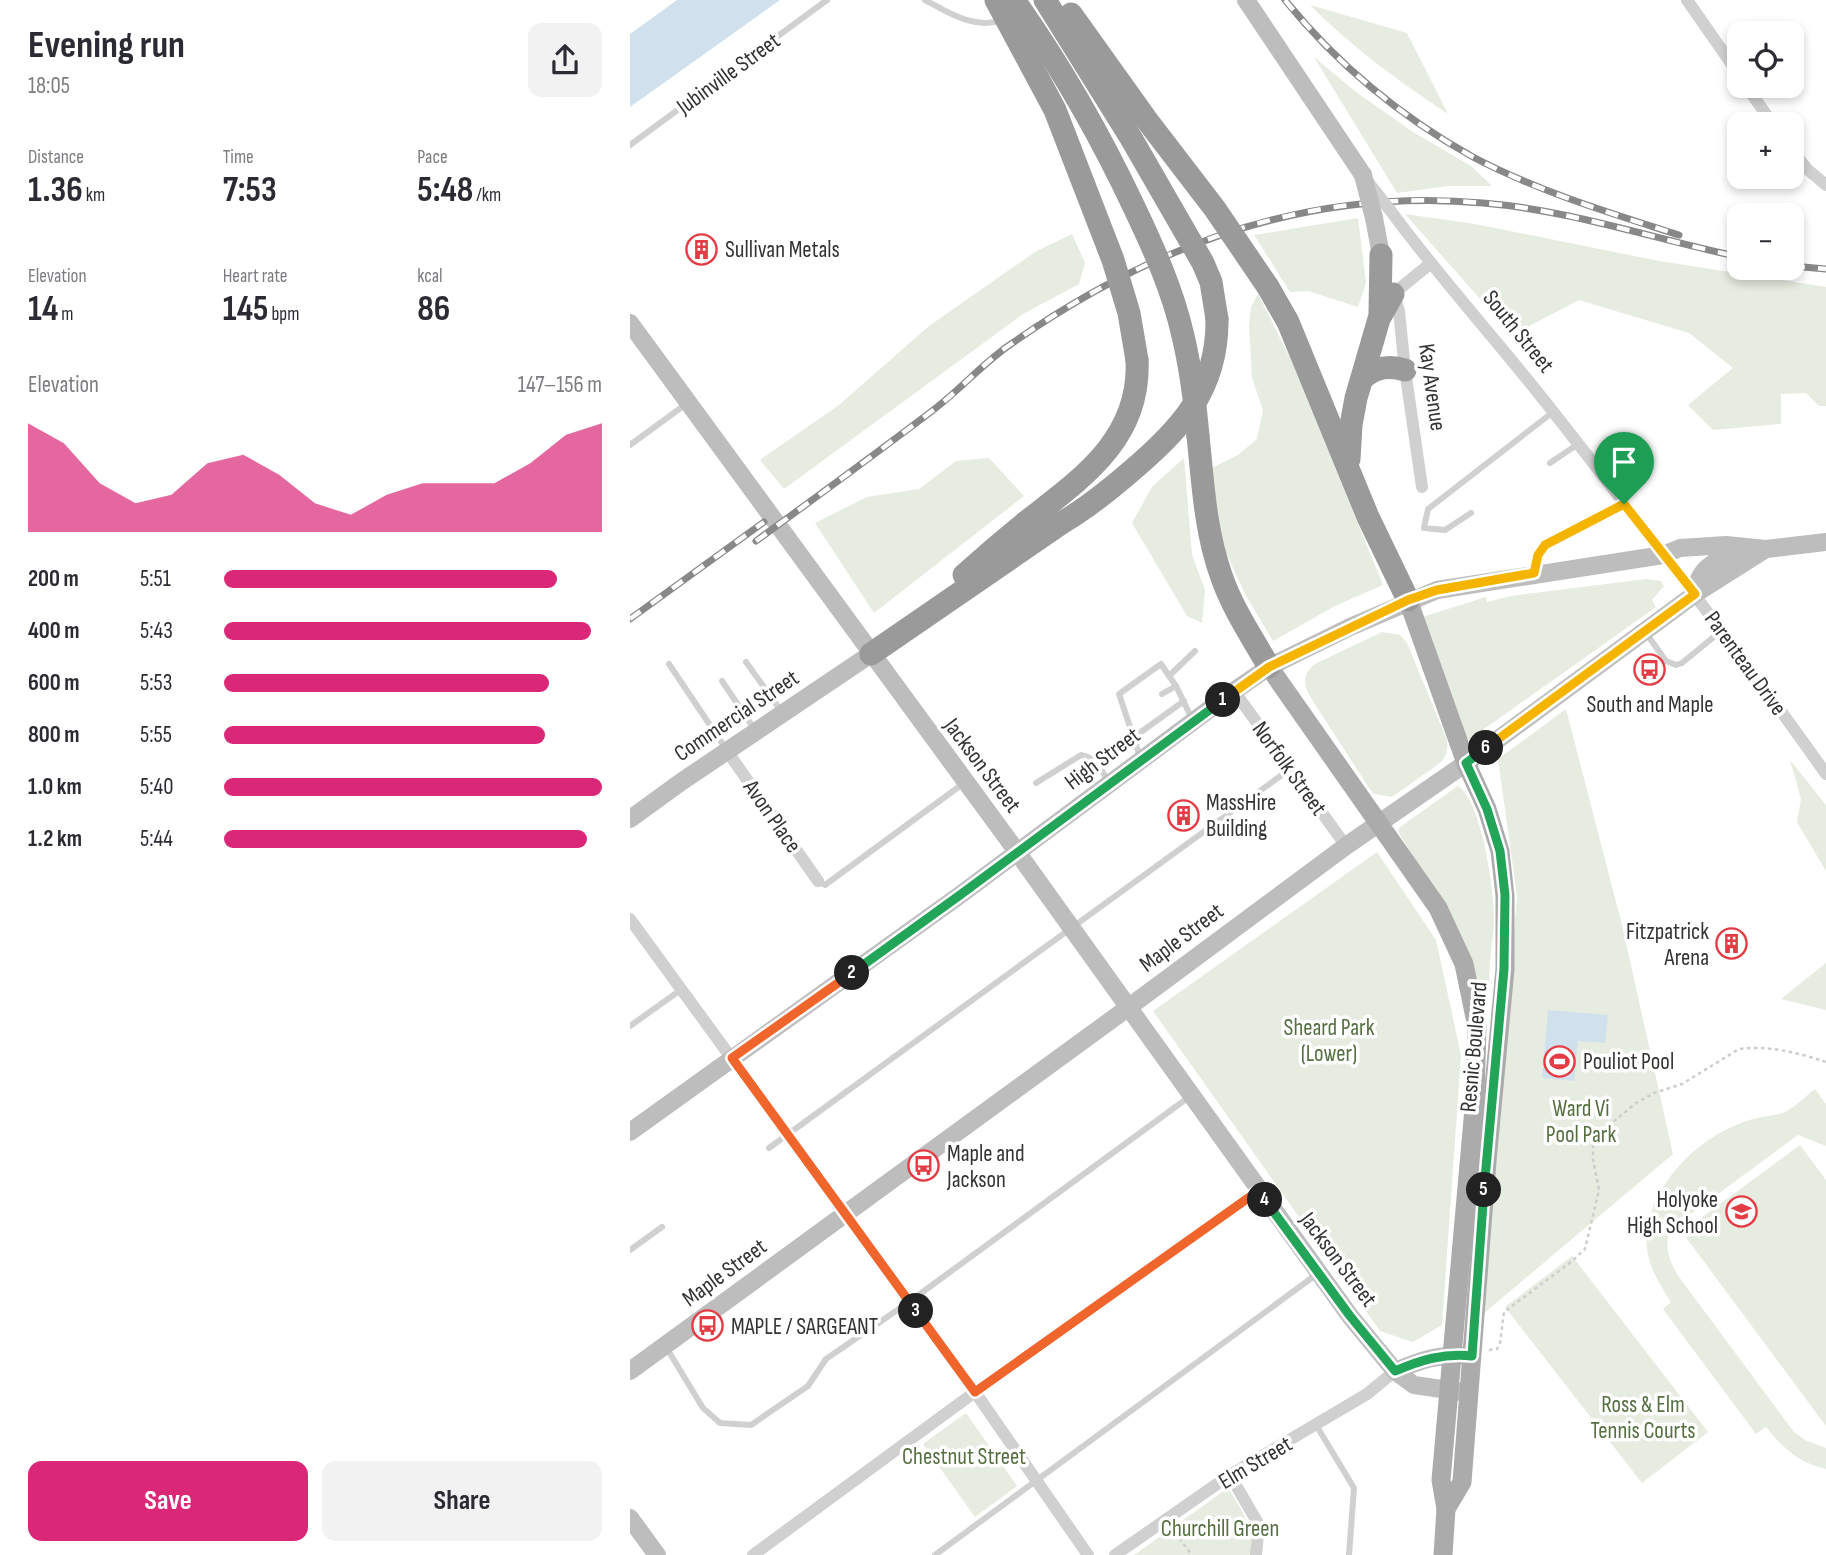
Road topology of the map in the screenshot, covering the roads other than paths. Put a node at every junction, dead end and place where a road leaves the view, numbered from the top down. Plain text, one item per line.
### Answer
1 (827, 0) edge
2 (925, 0) edge
3 (996, 0) edge
4 (1014, 0) edge
5 (1043, 0) edge
6 (1061, 0) edge
7 (1246, 0) edge
8 (1687, 0) edge
9 (1727, 57) edge
10 (630, 145) edge
11 (1804, 165) edge
12 (1826, 185) edge
13 (1382, 214) junction
14 (1381, 255) junction
15 (1431, 263) junction
16 (1393, 293) junction
17 (1379, 319) junction
18 (630, 323) edge
19 (1405, 370) junction
20 (1363, 377) junction
21 (688, 403) junction
22 (1553, 412) junction
23 (1578, 444) junction
24 (630, 445) edge
25 (1550, 463) dead end
26 (1349, 466) junction
27 (1422, 487) dead end
28 (1624, 504) junction
29 (1471, 513) dead end
30 (1826, 542) edge
31 (1766, 549) junction
32 (1663, 555) junction
33 (1534, 573) junction
34 (1695, 594) junction
35 (1408, 600) junction
36 (1645, 631) junction
37 (1722, 631) junction
38 (1195, 651) dead end
39 (871, 654) junction
40 (746, 662) dead end
41 (669, 664) dead end
42 (1269, 667) junction
43 (1169, 676) junction
44 (722, 681) dead end
45 (1175, 686) junction
46 (1234, 691) junction
47 (1162, 694) dead end
48 (1184, 702) junction
49 (1133, 710) dead end
50 (783, 713) junction
51 (1126, 715) junction
52 (1193, 721) junction
53 (756, 731) junction
54 (1134, 737) junction
55 (1106, 749) dead end
56 (727, 751) junction
57 (1141, 759) junction
58 (1466, 763) junction
59 (1290, 769) junction
60 (1826, 775) edge
61 (965, 782) junction
62 (1035, 783) dead end
63 (1109, 783) junction
64 (630, 819) edge
65 (1379, 824) junction
66 (1346, 845) junction
67 (1017, 852) junction
68 (818, 881) joint
69 (630, 919) edge
70 (1071, 928) junction
71 (681, 989) junction
72 (1129, 1007) junction
73 (630, 1026) edge
74 (732, 1058) junction
75 (1191, 1096) junction
76 (630, 1132) edge
77 (787, 1134) junction
78 (769, 1148) dead end
79 (1258, 1191) junction
80 (844, 1215) junction
81 (662, 1227) dead end
82 (630, 1251) edge
83 (1319, 1273) junction
84 (909, 1302) junction
85 (665, 1345) junction
86 (1465, 1353) junction
87 (630, 1371) edge
88 (1395, 1371) junction
89 (975, 1392) junction
90 (1448, 1392) junction
91 (1469, 1392) junction
92 (1316, 1425) junction
93 (1230, 1475) junction
94 (1037, 1480) junction
95 (1446, 1509) junction
96 (630, 1518) edge
97 (657, 1555) edge
98 (752, 1555) edge
99 (935, 1555) edge
100 (1088, 1555) edge
101 (1115, 1555) edge
102 (1256, 1555) edge
103 (1349, 1555) edge
104 (1443, 1555) edge

1 - 10 lane, Jubinville Street
2 - 5 lane
3 - 39 highway, bridge
4 - 42 highway, bridge
5 - 39 highway, bridge
6 - 26 highway, bridge
7 - 13 main road, Kay Avenue, bridge
8 - 9 street
11 - 12 street
13 - 14 main road, Kay Avenue
13 - 15 street, South Street
14 - 16 street, Kay Avenue
14 - 17 highway
15 - 16 street
15 - 22 street, South Street
16 - 17 highway
16 - 19 street, Kay Avenue
17 - 20 highway
18 - 21 main road, Jackson Street
19 - 20 highway
19 - 27 street, Kay Avenue
20 - 26 highway
21 - 24 lane
21 - 39 main road, Jackson Street
22 - 23 street, South Street
22 - 29 lane
23 - 25 lane
23 - 28 street, South Street
26 - 35 highway
28 - 32 street, South Street
28 - 33 lane
30 - 31 main road
31 - 32 main road
31 - 34 main road
32 - 33 main road, High Street
32 - 34 street, Parenteau Drive
33 - 35 main road, High Street
34 - 36 main road, Maple Street
34 - 37 street, Parenteau Drive
35 - 42 main road, High Street
35 - 58 main road, Resnic Boulevard
36 - 37 lane
36 - 58 main road, Maple Street
37 - 60 street, Parenteau Drive
38 - 43 lane
39 - 50 main road, Commercial Street
39 - 61 main road, Jackson Street
40 - 50 lane
41 - 56 lane
42 - 46 main road, High Street
42 - 65 main road, Resnic Boulevard
43 - 45 lane
43 - 51 lane
44 - 53 lane
45 - 47 lane
45 - 48 lane
46 - 52 main road, High Street
46 - 59 street, Norfolk Street
48 - 52 lane
48 - 54 lane
49 - 51 lane
50 - 53 main road, Commercial Street
51 - 54 lane
52 - 57 main road, High Street
53 - 56 main road, Commercial Street
54 - 55 lane
54 - 57 lane
56 - 64 main road, Commercial Street
56 - 68 street, Avon Place
57 - 63 main road, High Street
58 - 65 main road, Maple Street
58 - 86 main road, Resnic Boulevard
59 - 66 street, Norfolk Street
59 - 70 lane
61 - 67 main road, Jackson Street
61 - 68 lane
62 - 63 lane
63 - 67 main road, High Street
65 - 66 main road, Maple Street
65 - 86 main road, Resnic Boulevard
66 - 72 main road, Maple Street
67 - 70 main road, Jackson Street
67 - 74 main road, High Street
69 - 71 street
70 - 72 main road, Jackson Street
70 - 77 lane
71 - 73 lane
71 - 74 street
72 - 75 main road, Jackson Street
72 - 80 main road, Maple Street
74 - 76 main road, High Street
74 - 77 street
75 - 79 main road, Jackson Street
75 - 84 lane
77 - 78 lane
77 - 80 street
79 - 83 main road, Jackson Street
79 - 89 street
80 - 84 street
80 - 85 main road, Maple Street
81 - 82 lane
83 - 88 main road, Jackson Street
83 - 94 lane
84 - 85 lane
84 - 89 street
85 - 87 main road, Maple Street
86 - 88 main road
86 - 90 main road, Resnic Boulevard
86 - 91 main road, Resnic Boulevard
88 - 90 main road, Jackson Street
88 - 92 street, Elm Street
89 - 94 street
89 - 98 street
90 - 91 main road, Jackson Street
90 - 95 main road, Resnic Boulevard
91 - 95 main road, Resnic Boulevard
92 - 93 street, Elm Street
92 - 103 lane
93 - 101 street, Elm Street
93 - 102 street
94 - 99 lane
94 - 100 street
95 - 104 main road, Resnic Boulevard
96 - 97 main road

